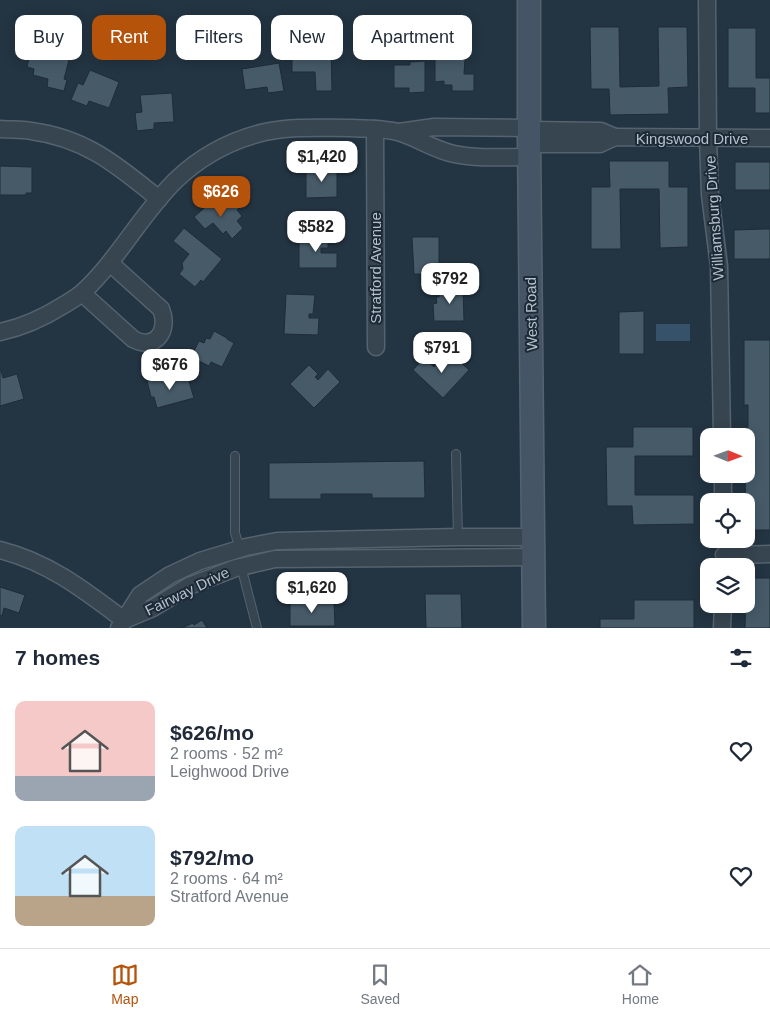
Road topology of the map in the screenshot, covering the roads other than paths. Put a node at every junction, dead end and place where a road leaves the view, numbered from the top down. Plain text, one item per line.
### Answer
1 (529, 0) edge
2 (707, 0) edge
3 (374, 129) junction
4 (0, 130) edge
5 (399, 132) junction
6 (708, 138) junction
7 (770, 138) edge
8 (529, 140) junction
9 (160, 199) junction
10 (110, 263) junction
11 (82, 293) junction
12 (0, 332) edge
13 (376, 347) dead end
14 (722, 428) edge
15 (456, 454) dead end
16 (235, 456) dead end
17 (458, 537) junction
18 (346, 539) junction
19 (534, 547) junction
20 (240, 549) junction
21 (0, 550) edge
22 (724, 553) edge
23 (770, 554) edge
24 (347, 558) junction
25 (241, 566) junction
26 (723, 613) edge
27 (122, 624) edge
28 (256, 628) edge
29 (534, 628) edge
30 (722, 628) edge

1 - 8 main road, West Road
2 - 6 street, Williamsburg Drive
3 - 5 street
3 - 9 street
3 - 13 street, Stratford Avenue
4 - 9 street
5 - 8 street
5 - 8 street
6 - 7 street, Kingswood Drive
6 - 8 street, Kingswood Drive
6 - 14 street, Williamsburg Drive
8 - 19 main road, West Road
9 - 10 street
10 - 11 street
10 - 11 street
11 - 12 street
15 - 17 lane
16 - 20 lane
17 - 18 street, Fairway Drive
17 - 19 street, Fairway Drive
18 - 20 street, Fairway Drive
18 - 24 street
19 - 24 street, Fairway Drive
19 - 29 main road, West Road
20 - 27 street, Fairway Drive
21 - 27 street
22 - 23 street
24 - 25 street, Fairway Drive
25 - 27 street, Fairway Drive
25 - 28 lane
26 - 30 street

